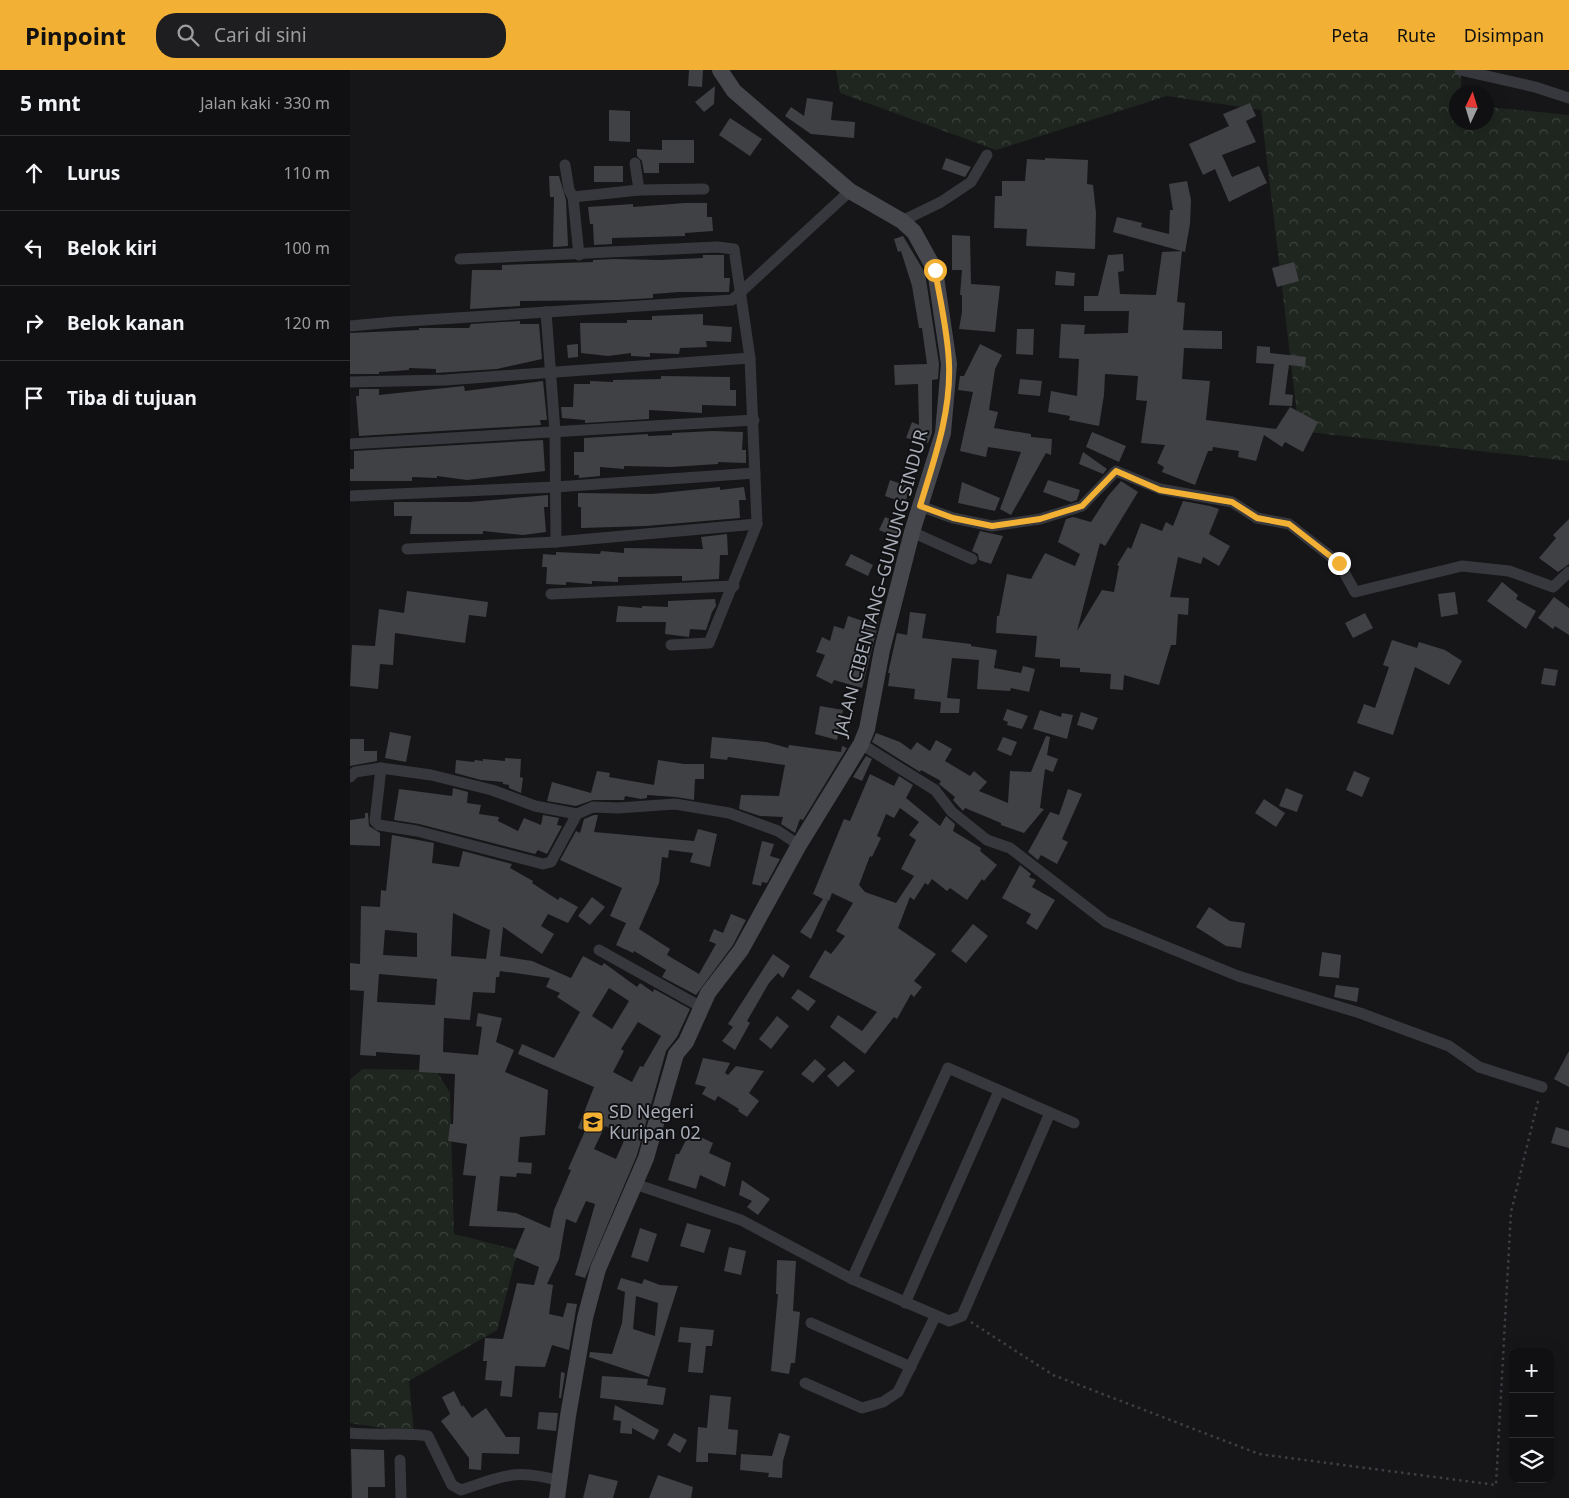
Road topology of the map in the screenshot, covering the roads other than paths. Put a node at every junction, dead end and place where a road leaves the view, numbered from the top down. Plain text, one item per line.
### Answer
1 (720, 70) edge
2 (1460, 70) edge
3 (1569, 98) edge
4 (987, 155) dead end
5 (635, 163) dead end
6 (565, 165) dead end
7 (704, 189) dead end
8 (639, 190) junction
9 (850, 191) junction
10 (573, 197) junction
11 (902, 221) junction
12 (579, 255) junction
13 (460, 259) dead end
14 (739, 294) junction
15 (546, 312) junction
16 (350, 326) edge
17 (750, 358) junction
18 (550, 372) junction
19 (350, 382) edge
20 (754, 420) junction
21 (555, 432) junction
22 (350, 444) edge
23 (755, 472) junction
24 (556, 487) junction
25 (350, 496) edge
26 (920, 506) junction
27 (757, 524) junction
28 (912, 532) junction
29 (556, 542) junction
30 (407, 549) dead end
31 (972, 559) dead end
32 (1569, 572) edge
33 (734, 586) junction
34 (551, 594) dead end
35 (671, 645) dead end
36 (861, 744) junction
37 (381, 768) junction
38 (350, 777) edge
39 (577, 814) junction
40 (799, 845) junction
41 (599, 950) dead end
42 (703, 1008) junction
43 (1542, 1087) road end
44 (999, 1091) junction
45 (1050, 1113) junction
46 (1074, 1123) dead end
47 (635, 1184) junction
48 (852, 1279) junction
49 (905, 1303) junction
50 (935, 1317) junction
51 (811, 1323) dead end
52 (910, 1367) junction
53 (805, 1383) dead end
54 (350, 1433) edge
55 (400, 1460) dead end
56 (560, 1481) junction
57 (401, 1498) edge
58 (557, 1498) edge

1 - 9 street, JALAN CIBENTANG–GUNUNG SINDUR
2 - 3 street
4 - 11 street
5 - 8 street
6 - 10 street
7 - 8 street
8 - 10 street
9 - 11 street, JALAN CIBENTANG–GUNUNG SINDUR
9 - 14 street
10 - 12 street
11 - 26 street, JALAN CIBENTANG–GUNUNG SINDUR
12 - 13 street
12 - 14 street
14 - 15 street
14 - 17 street
15 - 16 street
15 - 18 street
17 - 18 street
17 - 20 street
18 - 19 street
18 - 21 street
20 - 21 street
20 - 23 street
21 - 22 street
21 - 24 street
23 - 24 street
23 - 27 street
24 - 25 street
24 - 29 street
26 - 28 street, JALAN CIBENTANG–GUNUNG SINDUR
26 - 32 street
27 - 29 street
27 - 33 street
28 - 31 street
28 - 36 street, JALAN CIBENTANG–GUNUNG SINDUR
29 - 30 street
33 - 34 street
33 - 35 street
36 - 40 street, JALAN CIBENTANG–GUNUNG SINDUR
36 - 43 street
37 - 38 street
37 - 39 street
37 - 39 street
39 - 40 street
40 - 42 street, JALAN CIBENTANG–GUNUNG SINDUR
41 - 42 street
42 - 47 street, JALAN CIBENTANG–GUNUNG SINDUR
44 - 45 street
44 - 48 street
44 - 49 street
45 - 46 street
45 - 50 street
47 - 48 street
47 - 56 street, JALAN CIBENTANG–GUNUNG SINDUR
48 - 49 street
49 - 50 street
50 - 52 street
51 - 52 street
52 - 53 street
54 - 56 street
55 - 57 street
56 - 58 street, JALAN CIBENTANG–GUNUNG SINDUR

